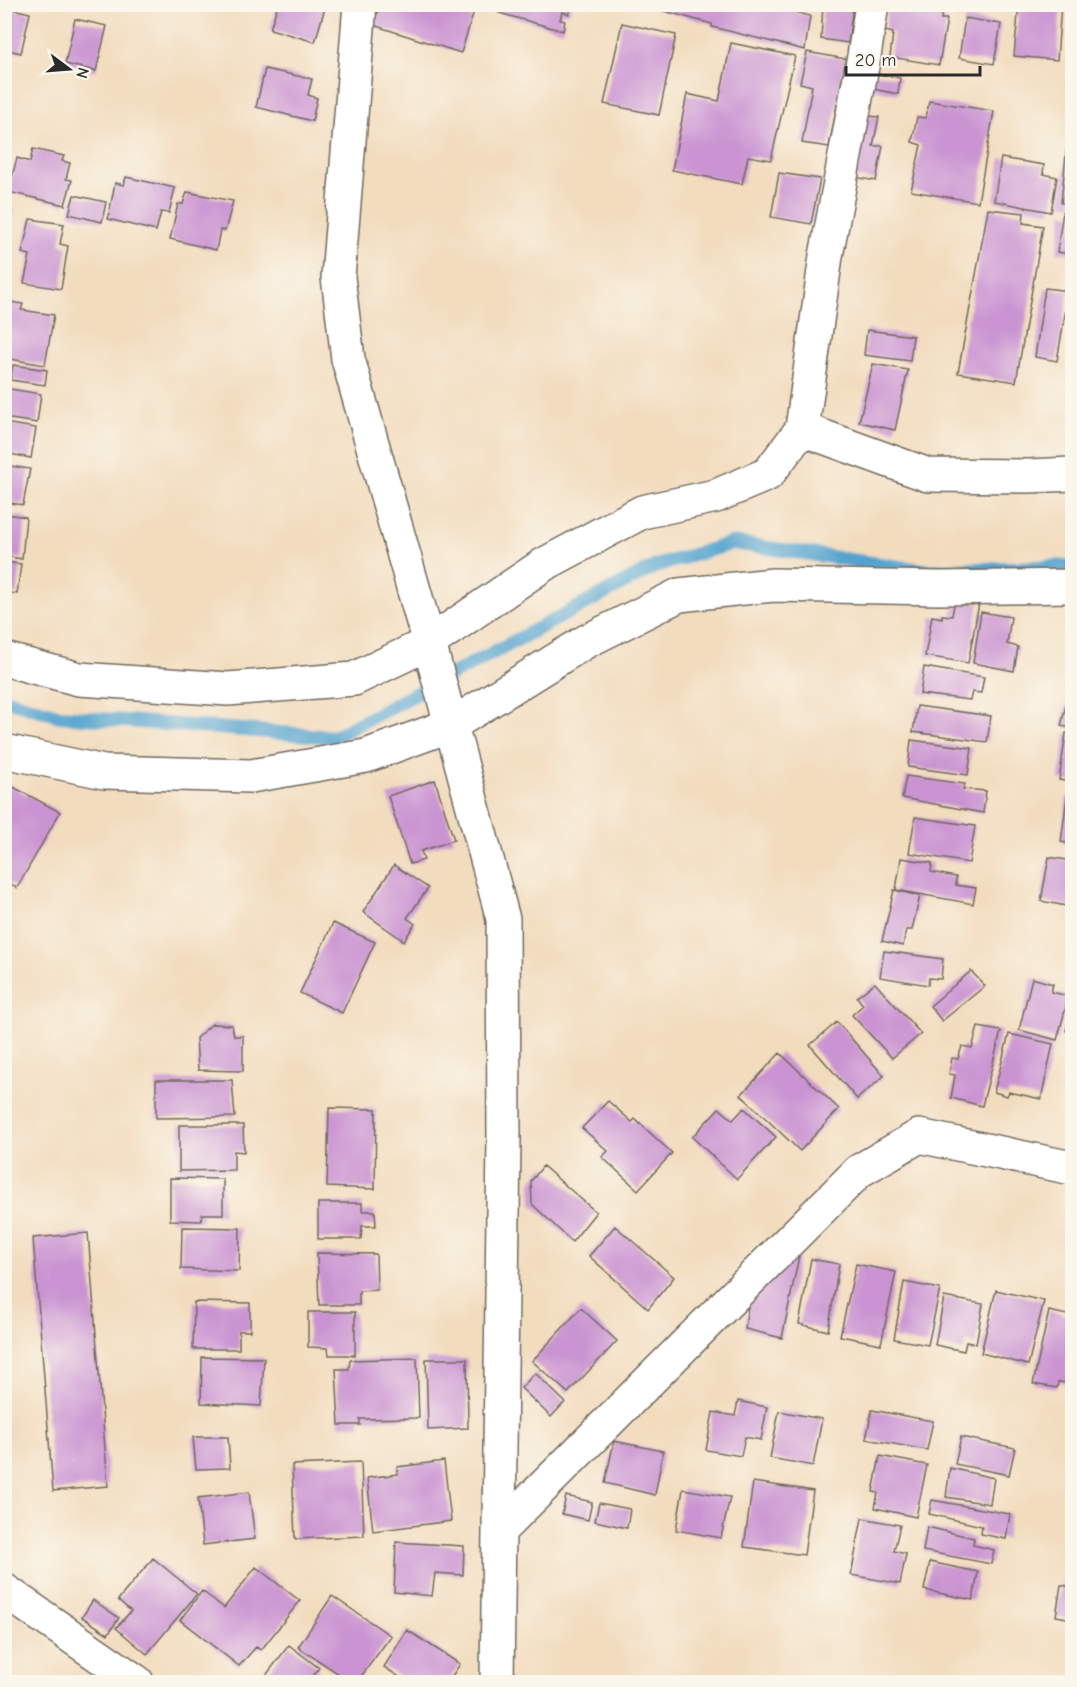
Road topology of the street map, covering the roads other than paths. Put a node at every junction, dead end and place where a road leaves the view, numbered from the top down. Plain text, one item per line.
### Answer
1 (360, 4) edge
2 (872, 4) edge
3 (802, 429) junction
4 (1072, 474) edge
5 (1072, 586) edge
6 (429, 643) junction
7 (4, 659) edge
8 (451, 725) junction
9 (4, 751) edge
10 (1072, 1168) edge
11 (499, 1531) junction
12 (4, 1590) edge
13 (137, 1683) edge
14 (497, 1683) edge

1 - 6 street
2 - 3 street
3 - 4 street
3 - 6 street
5 - 8 street
6 - 7 street
6 - 8 street
8 - 9 street
8 - 11 street
10 - 11 street
11 - 14 street
12 - 13 street

